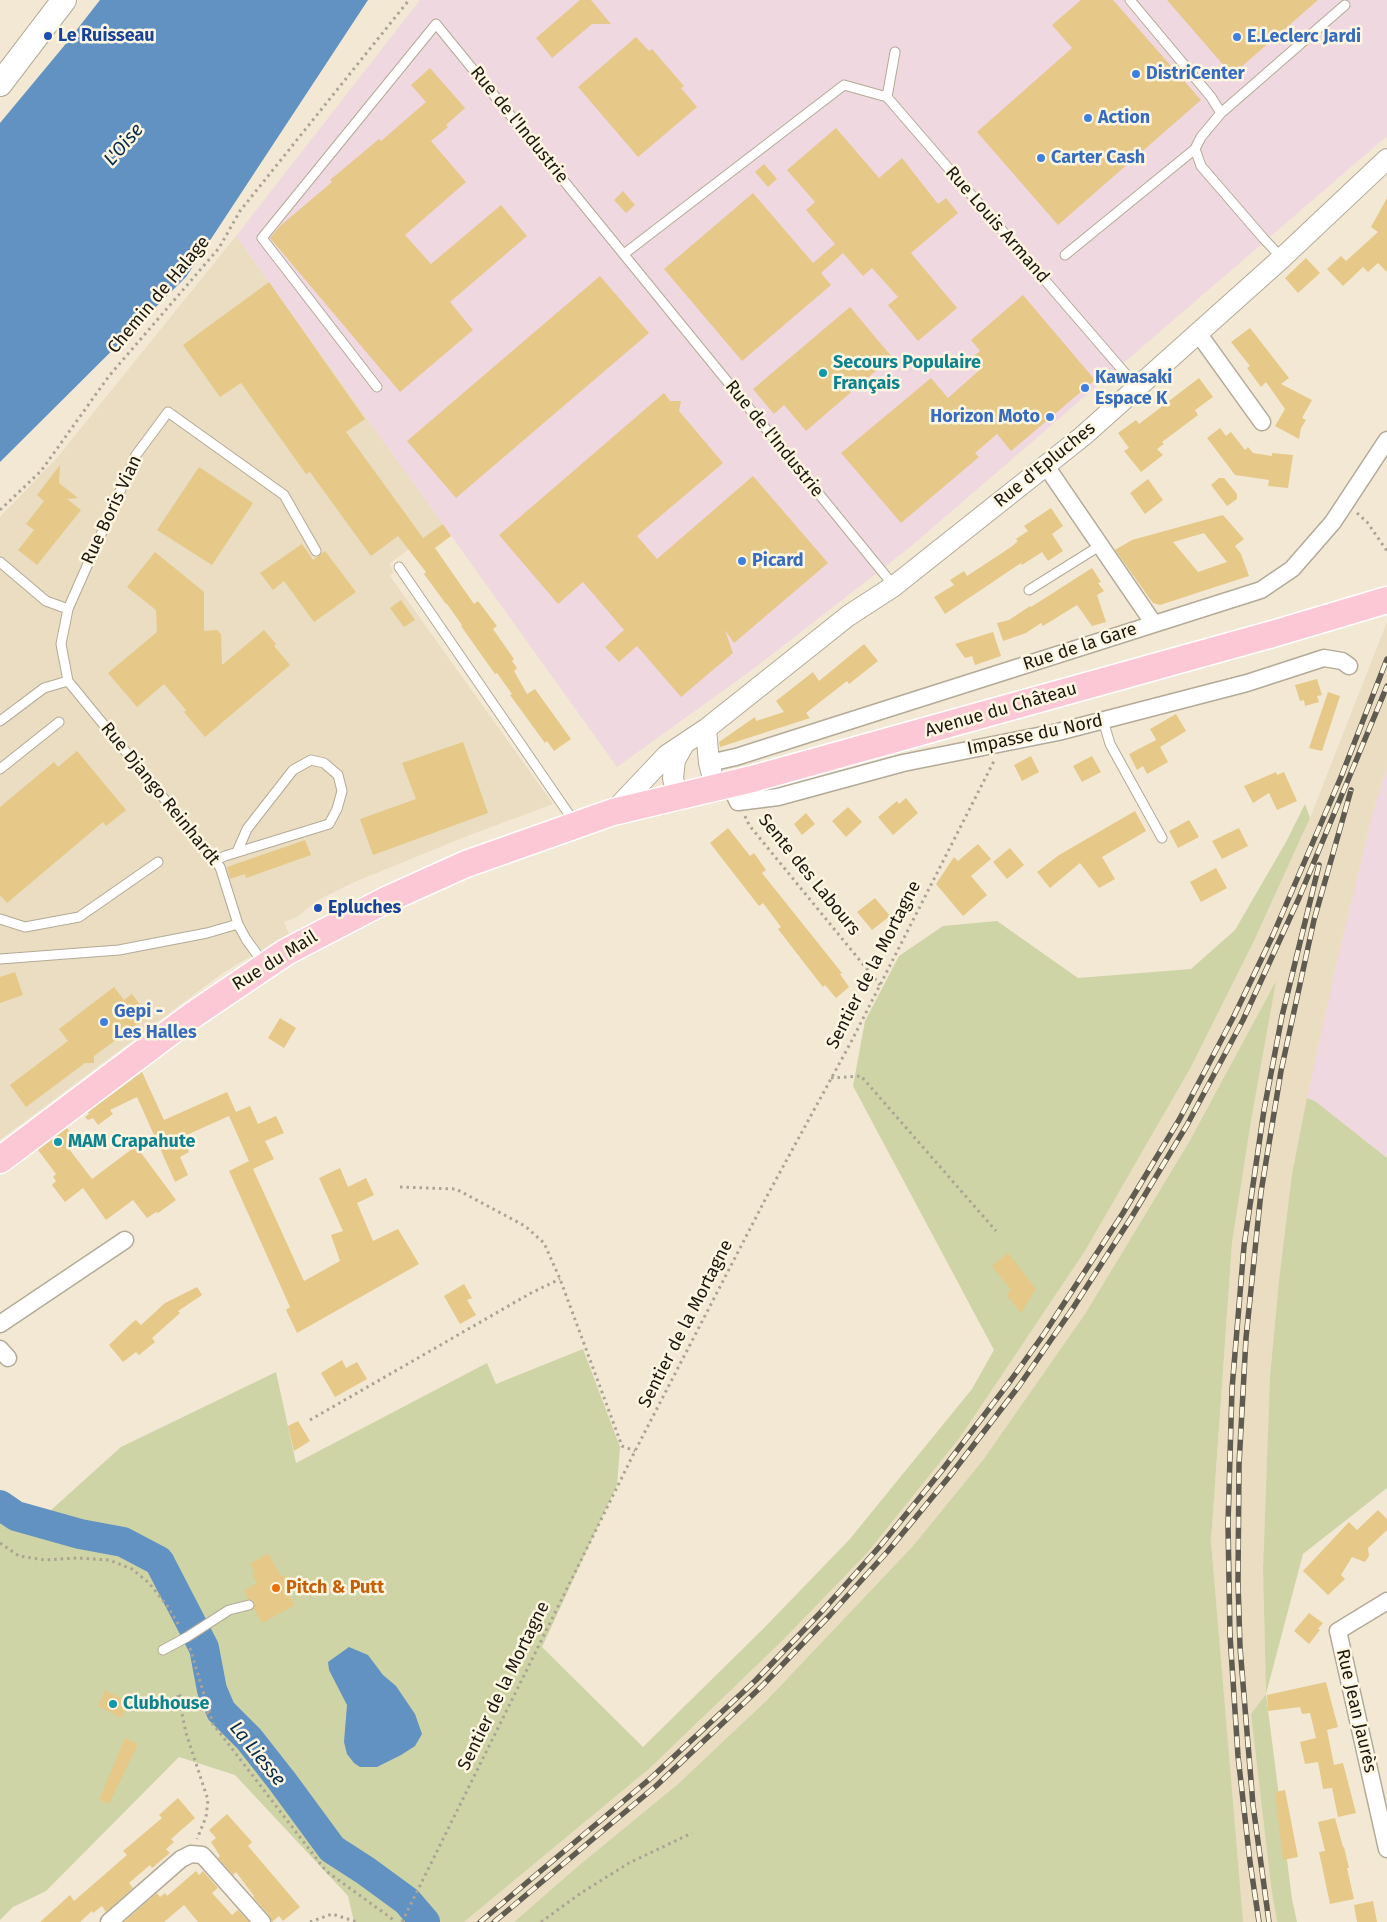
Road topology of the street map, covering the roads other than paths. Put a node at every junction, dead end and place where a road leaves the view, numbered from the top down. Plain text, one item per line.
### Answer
1 (64, 0) edge
2 (1130, 0) edge
3 (1345, 5) dead end
4 (895, 52) dead end
5 (0, 84) edge
6 (887, 97) junction
7 (1221, 113) junction
8 (1195, 149) junction
9 (1387, 159) edge
10 (624, 254) junction
11 (1065, 255) dead end
12 (1282, 258) junction
13 (1198, 333) junction
14 (377, 387) dead end
15 (1137, 387) junction
16 (1262, 422) dead end
17 (1387, 440) edge
18 (1046, 466) junction
19 (1101, 545) junction
20 (316, 551) dead end
21 (0, 562) edge
22 (400, 567) dead end
23 (894, 586) junction
24 (1028, 590) dead end
25 (1387, 600) edge
26 (68, 609) junction
27 (1154, 624) junction
28 (1349, 666) dead end
29 (68, 681) junction
30 (1102, 720) junction
31 (0, 721) edge
32 (59, 722) dead end
33 (706, 729) junction
34 (684, 744) junction
35 (0, 770) edge
36 (723, 784) junction
37 (677, 796) junction
38 (613, 812) junction
39 (576, 824) junction
40 (1162, 838) dead end
41 (237, 852) junction
42 (215, 860) junction
43 (158, 862) dead end
44 (0, 919) edge
45 (238, 924) junction
46 (0, 959) edge
47 (266, 966) junction
48 (0, 1160) edge
49 (125, 1240) dead end
50 (0, 1324) edge
51 (1387, 1601) edge
52 (249, 1605) dead end
53 (162, 1650) dead end
54 (1387, 1850) edge
55 (109, 1922) edge
56 (262, 1922) edge

1 - 5 main road
2 - 7 lane
3 - 7 lane
4 - 6 lane
6 - 10 lane
6 - 15 lane, Rue Louis Armand
7 - 8 lane
8 - 11 lane
8 - 12 lane
9 - 12 street, Rue d'Epluches
10 - 14 lane, Rue de l'Industrie
10 - 23 lane, Rue de l'Industrie
12 - 13 street, Rue d'Epluches
13 - 15 street, Rue d'Epluches
13 - 16 street
15 - 18 street, Rue d'Epluches
17 - 27 street, Rue de la Gare
18 - 19 street
18 - 23 street, Rue d'Epluches
19 - 24 lane
19 - 27 street
20 - 26 lane, Rue Boris Vian
21 - 26 lane
22 - 39 lane
23 - 33 street, Rue d'Epluches
25 - 36 main road, Avenue du Château
26 - 29 lane, Rue Boris Vian
27 - 36 street, Rue de la Gare
28 - 30 street, Impasse du Nord
29 - 31 lane
29 - 42 lane, Rue Django Reinhardt
30 - 36 street, Impasse du Nord
30 - 40 lane
32 - 35 lane
33 - 34 street, Rue d'Epluches
33 - 36 street
34 - 37 street
34 - 38 street, Rue d'Epluches
36 - 37 main road, Avenue du Château
37 - 38 main road, Avenue du Château
38 - 39 main road, Rue du Mail
39 - 47 main road, Rue du Mail
41 - 41 lane
41 - 42 lane
42 - 45 lane, Rue Django Reinhardt
43 - 44 lane
45 - 46 lane
45 - 47 lane, Rue Django Reinhardt
47 - 48 main road, Rue du Mail
49 - 50 street
51 - 54 street, Rue Jean Jaurès
52 - 53 lane
55 - 56 street

